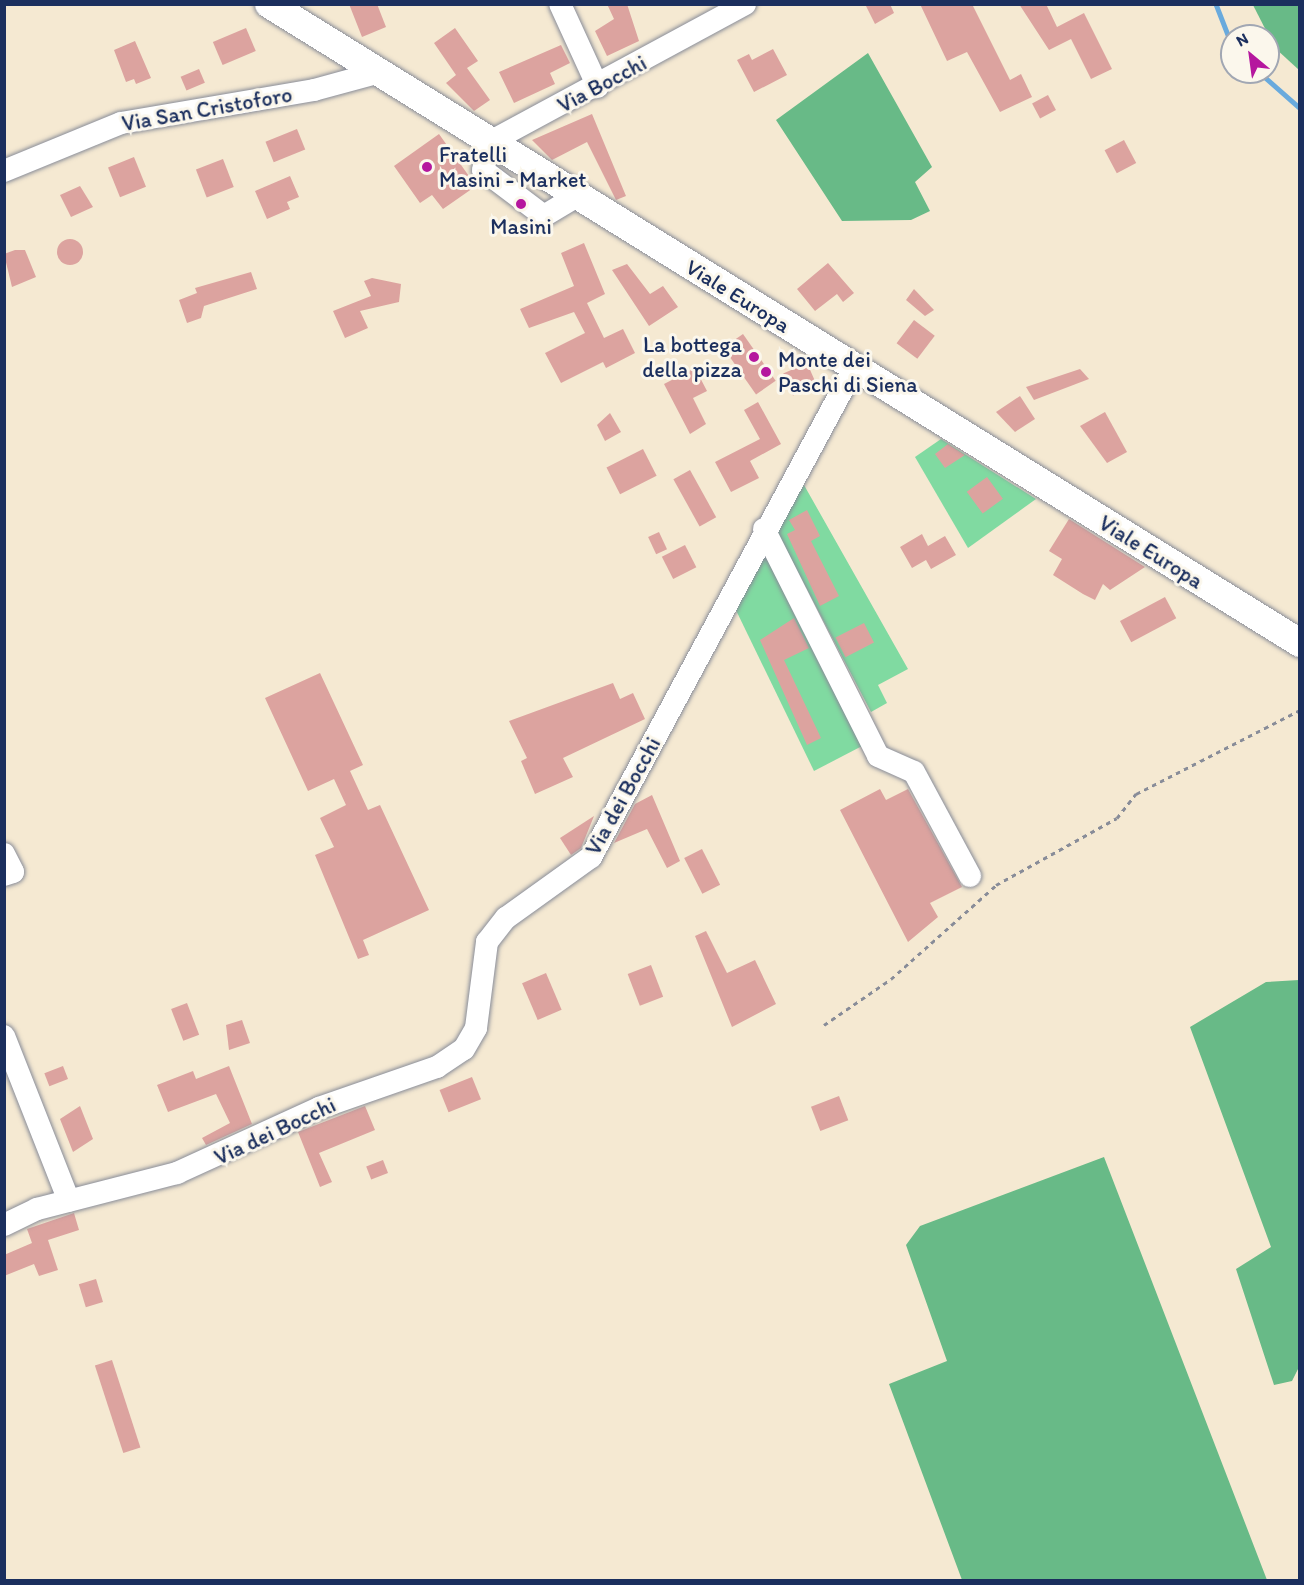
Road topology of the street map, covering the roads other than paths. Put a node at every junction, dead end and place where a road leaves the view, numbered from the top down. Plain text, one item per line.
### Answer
1 (269, 4) edge
2 (560, 4) edge
3 (745, 4) edge
4 (709, 14) edge
5 (380, 72) junction
6 (598, 87) junction
7 (490, 142) junction
8 (4, 171) edge
9 (854, 368) junction
10 (764, 530) junction
11 (1299, 643) edge
12 (4, 854) edge
13 (4, 875) edge
14 (970, 876) dead end
15 (4, 1036) edge
16 (69, 1201) junction
17 (4, 1225) edge

1 - 5 main road, Viale Europa
2 - 6 street
3 - 4 street, Via Bocchi
4 - 6 street, Via Bocchi
5 - 7 main road, Viale Europa
5 - 8 street, Via San Cristoforo
6 - 7 street, Via Bocchi
7 - 9 main road, Viale Europa
9 - 10 street, Via dei Bocchi
9 - 11 main road, Viale Europa
10 - 14 street
10 - 16 street, Via dei Bocchi
12 - 13 street
15 - 16 street
16 - 17 street, Via dei Bocchi

